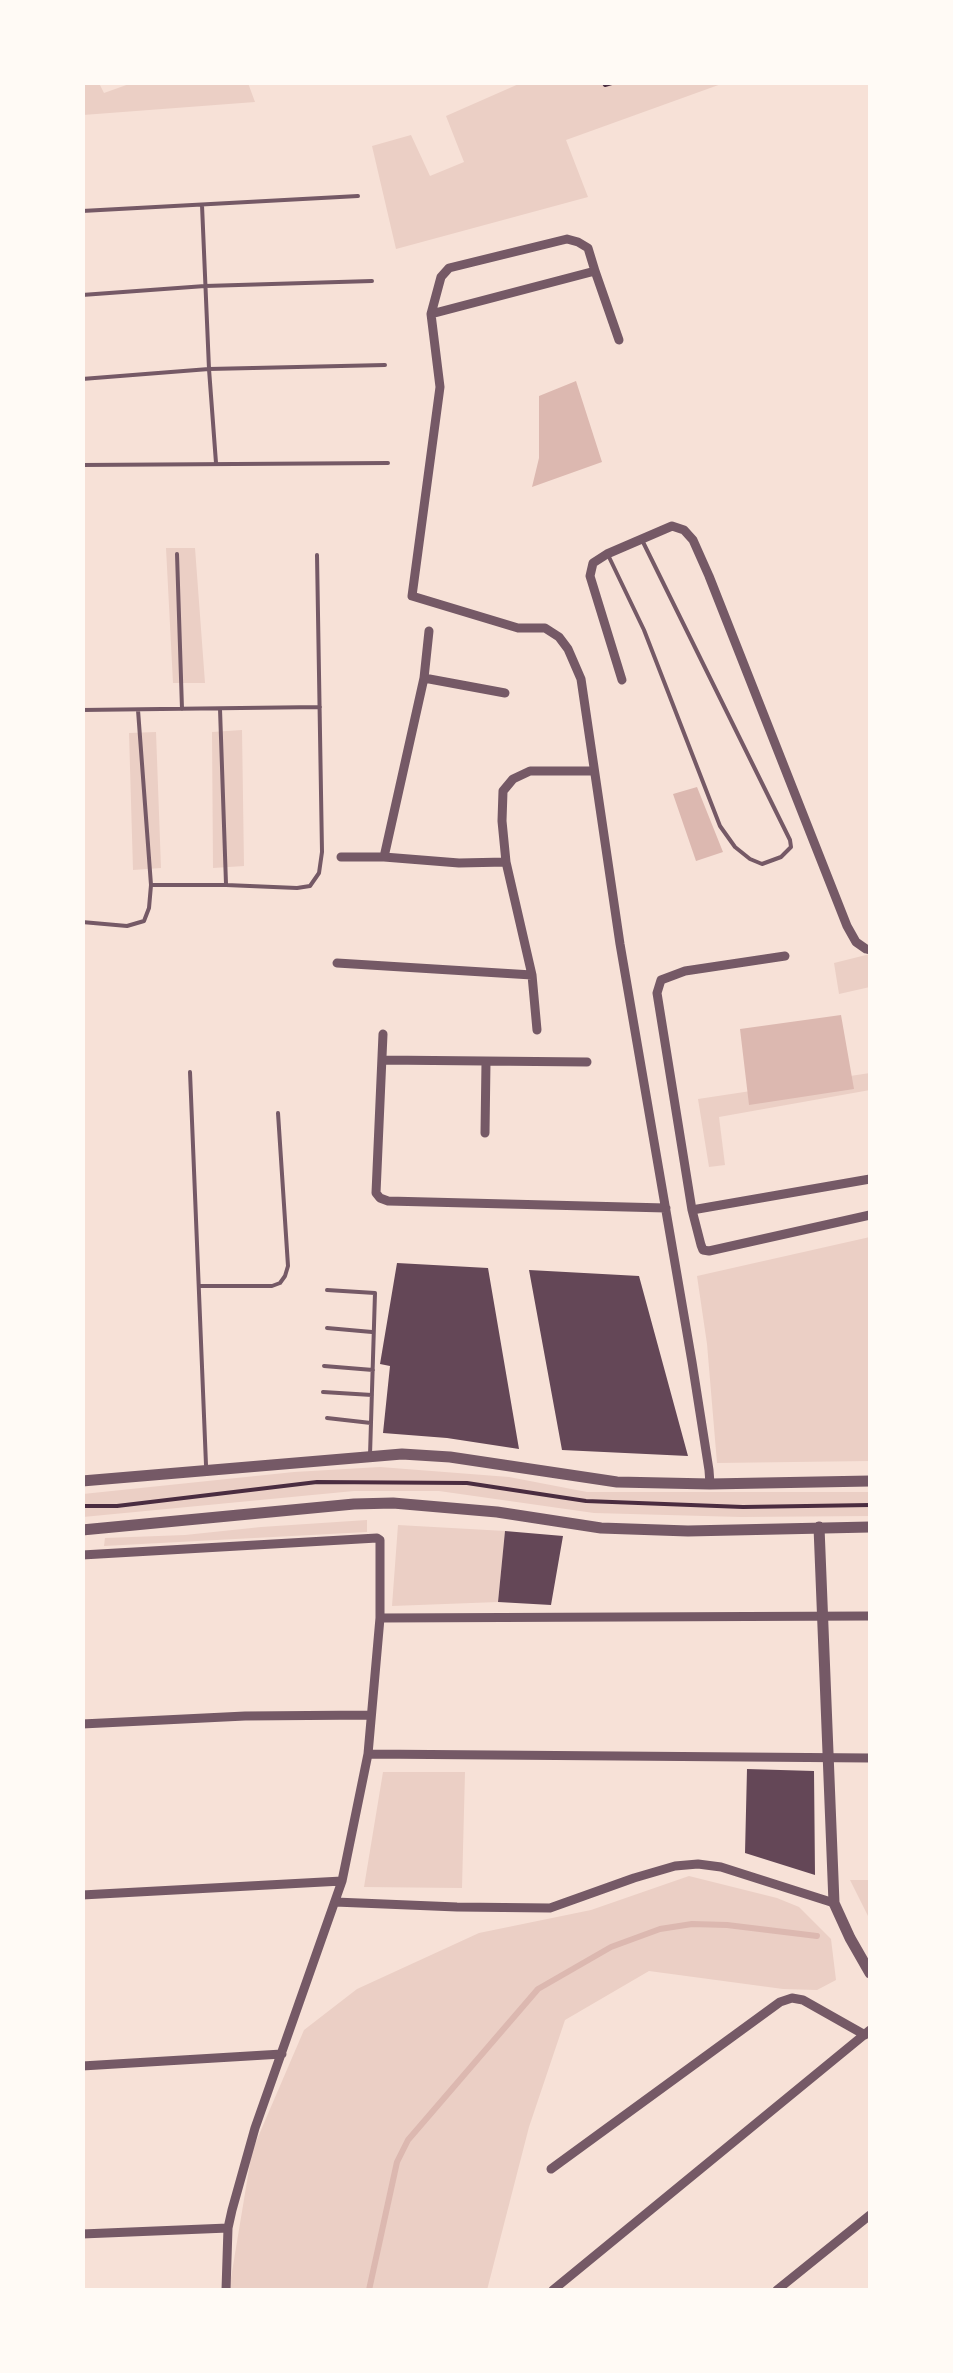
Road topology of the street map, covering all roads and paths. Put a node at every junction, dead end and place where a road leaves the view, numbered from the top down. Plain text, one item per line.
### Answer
1 (603, 82) edge
2 (614, 82) edge
3 (358, 196) dead end
4 (202, 205) junction
5 (82, 210) edge
6 (595, 271) junction
7 (372, 281) dead end
8 (205, 286) junction
9 (82, 295) edge
10 (431, 314) junction
11 (619, 340) dead end
12 (385, 365) dead end
13 (209, 369) junction
14 (82, 378) edge
15 (216, 463) junction
16 (388, 463) dead end
17 (82, 466) edge
18 (642, 540) junction
19 (177, 554) dead end
20 (317, 554) dead end
21 (607, 554) junction
22 (429, 631) dead end
23 (424, 678) junction
24 (622, 680) dead end
25 (505, 693) dead end
26 (320, 707) junction
27 (220, 709) junction
28 (82, 710) edge
29 (138, 710) junction
30 (182, 710) junction
31 (594, 771) junction
32 (341, 857) dead end
33 (384, 858) junction
34 (506, 862) junction
35 (226, 885) junction
36 (151, 886) junction
37 (82, 922) edge
38 (870, 950) edge
39 (785, 956) dead end
40 (336, 964) dead end
41 (532, 975) junction
42 (537, 1030) dead end
43 (383, 1034) dead end
44 (382, 1060) junction
45 (486, 1062) junction
46 (587, 1062) dead end
47 (190, 1072) dead end
48 (278, 1113) dead end
49 (486, 1133) dead end
50 (870, 1179) edge
51 (666, 1208) junction
52 (692, 1210) junction
53 (870, 1215) edge
54 (200, 1286) junction
55 (326, 1290) dead end
56 (327, 1328) dead end
57 (374, 1332) junction
58 (324, 1366) dead end
59 (373, 1370) junction
60 (323, 1392) dead end
61 (372, 1395) junction
62 (327, 1418) dead end
63 (371, 1422) junction
64 (370, 1455) junction
65 (206, 1470) junction
66 (82, 1482) edge
67 (820, 1482) junction
68 (870, 1482) edge
69 (710, 1484) junction
70 (814, 1527) junction
71 (870, 1527) edge
72 (82, 1530) edge
73 (82, 1555) edge
74 (822, 1616) junction
75 (870, 1616) edge
76 (380, 1618) junction
77 (371, 1715) junction
78 (82, 1724) edge
79 (368, 1754) junction
80 (827, 1758) junction
81 (870, 1758) edge
82 (342, 1881) junction
83 (82, 1895) edge
84 (336, 1902) junction
85 (834, 1903) junction
86 (870, 1973) edge
87 (868, 2032) edge
88 (282, 2054) junction
89 (82, 2066) edge
90 (551, 2169) dead end
91 (870, 2216) edge
92 (228, 2228) junction
93 (82, 2234) edge
94 (226, 2290) edge
95 (553, 2290) edge
96 (777, 2290) edge

1 - 2 path
3 - 4 lane
4 - 5 lane
4 - 8 lane
6 - 10 street
6 - 10 street
6 - 11 street
7 - 8 lane
8 - 9 lane
8 - 13 lane
10 - 31 street
12 - 13 lane
13 - 14 lane
13 - 15 lane
15 - 16 lane
15 - 17 lane
18 - 21 street
18 - 21 lane
18 - 38 street
19 - 30 lane
20 - 26 lane
21 - 24 street
22 - 23 street
23 - 25 street
23 - 33 street
26 - 27 lane
26 - 35 lane
27 - 30 lane
27 - 35 lane
28 - 29 lane
29 - 30 lane
29 - 36 lane
31 - 34 street
31 - 51 street
32 - 33 street
33 - 34 street
34 - 41 street
35 - 36 lane
36 - 37 lane
39 - 52 street
40 - 41 street
41 - 42 street
43 - 44 street
44 - 45 street
44 - 51 street
45 - 46 street
45 - 49 street
47 - 54 lane
48 - 54 lane
50 - 52 street
51 - 69 street
52 - 53 street
54 - 65 lane
55 - 57 lane
56 - 57 lane
57 - 59 lane
58 - 59 lane
59 - 61 lane
60 - 61 lane
61 - 63 lane
62 - 63 lane
63 - 64 lane
64 - 65 street
64 - 69 street
65 - 66 street
67 - 68 street
67 - 69 street
67 - 70 path
70 - 71 street
70 - 72 street
70 - 74 street
73 - 76 street
74 - 75 street
74 - 76 street
74 - 80 street
76 - 77 street
77 - 78 street
77 - 79 street
79 - 80 street
79 - 82 street
80 - 81 street
80 - 85 street
82 - 83 street
82 - 84 street
84 - 85 street
84 - 88 street
85 - 86 street
87 - 90 street
87 - 95 street
88 - 89 street
88 - 92 street
91 - 96 street
92 - 93 street
92 - 94 street

